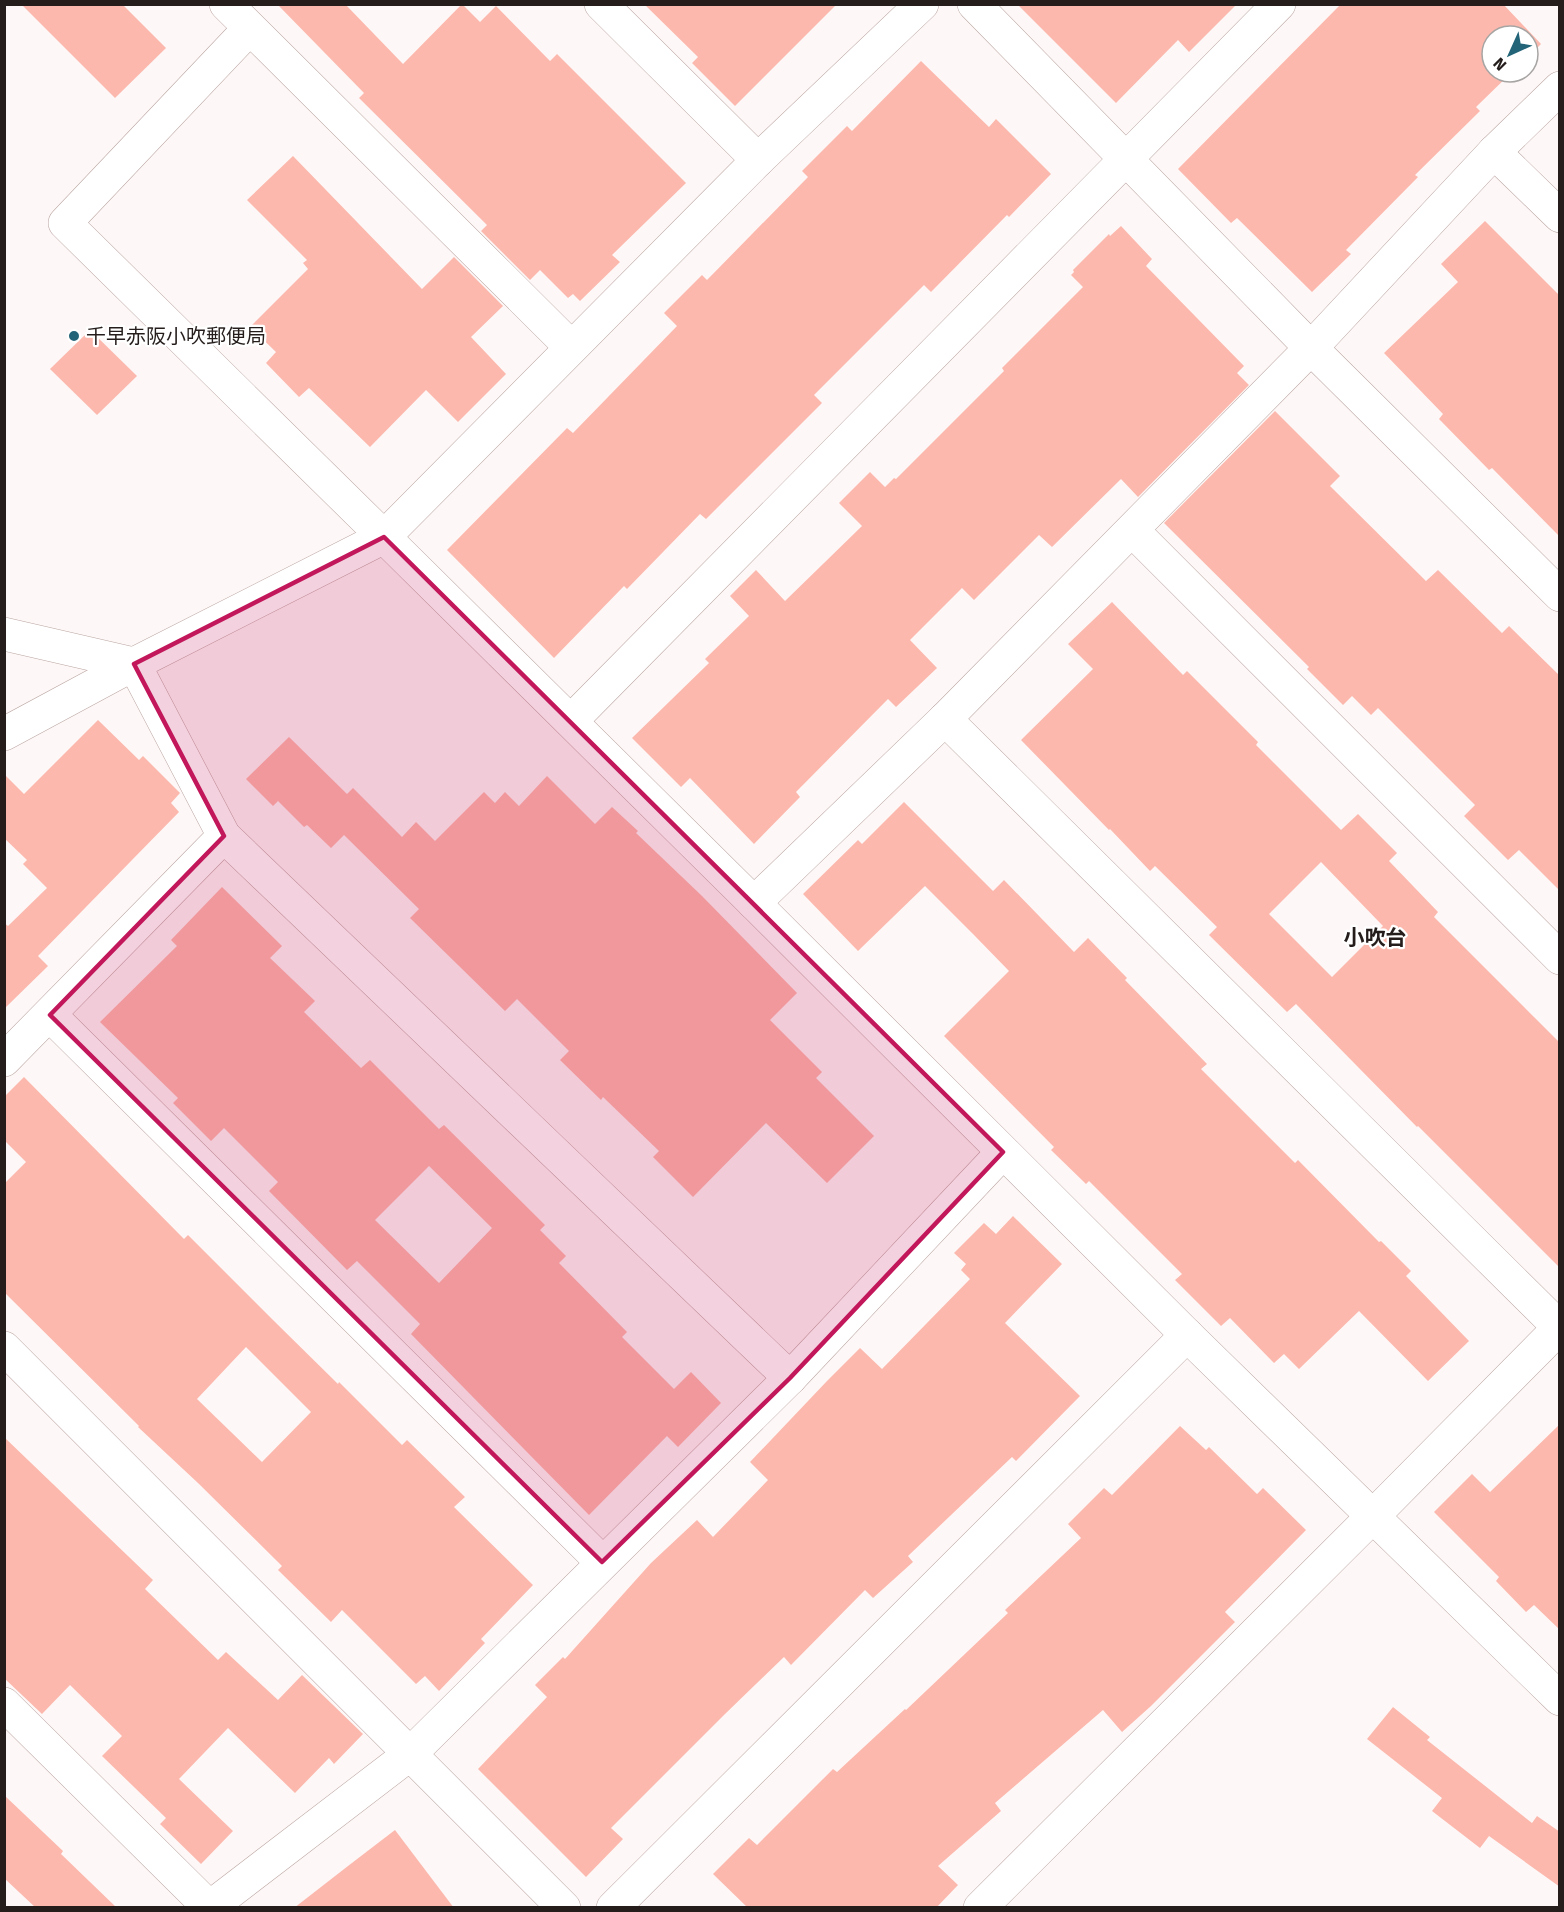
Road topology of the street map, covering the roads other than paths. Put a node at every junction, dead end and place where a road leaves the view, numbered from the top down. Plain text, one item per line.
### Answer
1 (226, 4) edge
2 (601, 4) edge
3 (922, 4) edge
4 (974, 4) edge
5 (1279, 4) edge
6 (249, 29) junction
7 (1560, 88) edge
8 (1494, 152) junction
9 (758, 160) junction
10 (1126, 160) junction
11 (1560, 216) edge
12 (572, 348) junction
13 (1311, 348) junction
14 (1132, 530) junction
15 (384, 537) junction
16 (1560, 595) edge
17 (4, 634) edge
18 (134, 664) junction
19 (945, 719) junction
20 (571, 721) junction
21 (4, 734) edge
22 (224, 836) junction
23 (754, 903) junction
24 (1560, 958) edge
25 (50, 1015) junction
26 (4, 1060) edge
27 (1003, 1152) junction
28 (1559, 1327) edge
29 (1186, 1335) junction
30 (4, 1348) edge
31 (790, 1378) junction
32 (1373, 1516) junction
33 (603, 1563) junction
34 (1560, 1699) edge
35 (4, 1704) edge
36 (410, 1754) junction
37 (209, 1907) edge
38 (564, 1908) edge
39 (613, 1908) edge
40 (980, 1908) edge

1 - 6 street
2 - 9 street
3 - 9 street
4 - 10 street
5 - 10 street
6 - 12 street
6 - 15 street
7 - 8 street
8 - 11 street
8 - 13 street
9 - 12 street
10 - 13 street
10 - 20 street
12 - 15 street
13 - 14 street
13 - 16 street
14 - 19 street
14 - 24 street
15 - 18 street
15 - 20 street
17 - 18 street
18 - 21 street
18 - 22 street
19 - 23 street
19 - 28 street
20 - 23 street
22 - 25 street
22 - 31 street
23 - 27 street
25 - 26 street
25 - 33 street
27 - 29 street
27 - 31 street
28 - 32 street
29 - 32 street
29 - 39 street
30 - 36 street
31 - 33 street
32 - 34 street
32 - 40 street
33 - 36 street
35 - 37 street
36 - 37 street
36 - 38 street

